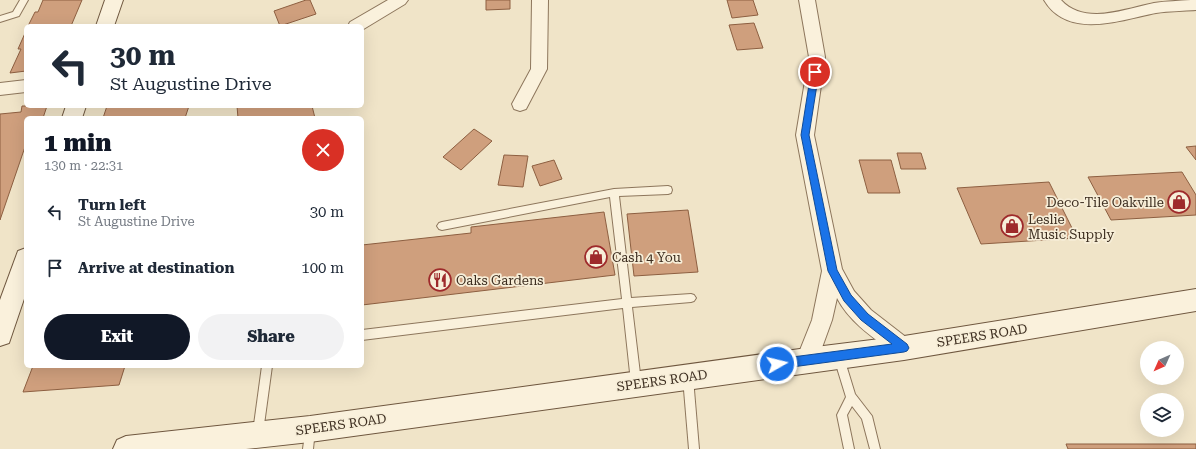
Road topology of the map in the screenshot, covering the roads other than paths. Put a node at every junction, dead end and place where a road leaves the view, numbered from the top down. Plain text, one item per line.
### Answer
1 (24, 0) edge
2 (114, 0) edge
3 (400, 0) edge
4 (540, 0) edge
5 (807, 0) edge
6 (1052, 0) edge
7 (1196, 5) edge
8 (0, 19) edge
9 (106, 24) edge
10 (359, 24) edge
11 (24, 86) edge
12 (0, 89) edge
13 (520, 104) dead end
14 (668, 190) dead end
15 (614, 193) junction
16 (442, 226) dead end
17 (24, 264) edge
18 (832, 271) junction
19 (691, 298) dead end
20 (1196, 300) edge
21 (626, 303) junction
22 (0, 335) edge
23 (364, 335) edge
24 (904, 348) junction
25 (839, 356) junction
26 (806, 360) junction
27 (267, 368) edge
28 (688, 376) junction
29 (636, 384) junction
30 (851, 396) junction
31 (258, 435) junction
32 (309, 439) edge
33 (126, 449) edge
34 (694, 449) edge
35 (848, 449) edge
36 (875, 449) edge

1 - 8 lane
2 - 9 main road
3 - 10 street
4 - 13 street
5 - 18 street
6 - 7 street
11 - 12 street
14 - 15 lane
15 - 16 lane
15 - 21 lane
17 - 22 main road
18 - 24 street
18 - 26 street
19 - 21 lane
20 - 24 main road, SPEERS ROAD
21 - 23 lane
21 - 29 lane
24 - 25 main road, SPEERS ROAD
25 - 26 main road, SPEERS ROAD
25 - 30 lane
26 - 28 main road, SPEERS ROAD
27 - 31 lane
28 - 29 main road, SPEERS ROAD
28 - 34 lane
29 - 32 main road, SPEERS ROAD
30 - 35 lane
30 - 36 lane
31 - 32 main road, SPEERS ROAD
31 - 33 main road, SPEERS ROAD

